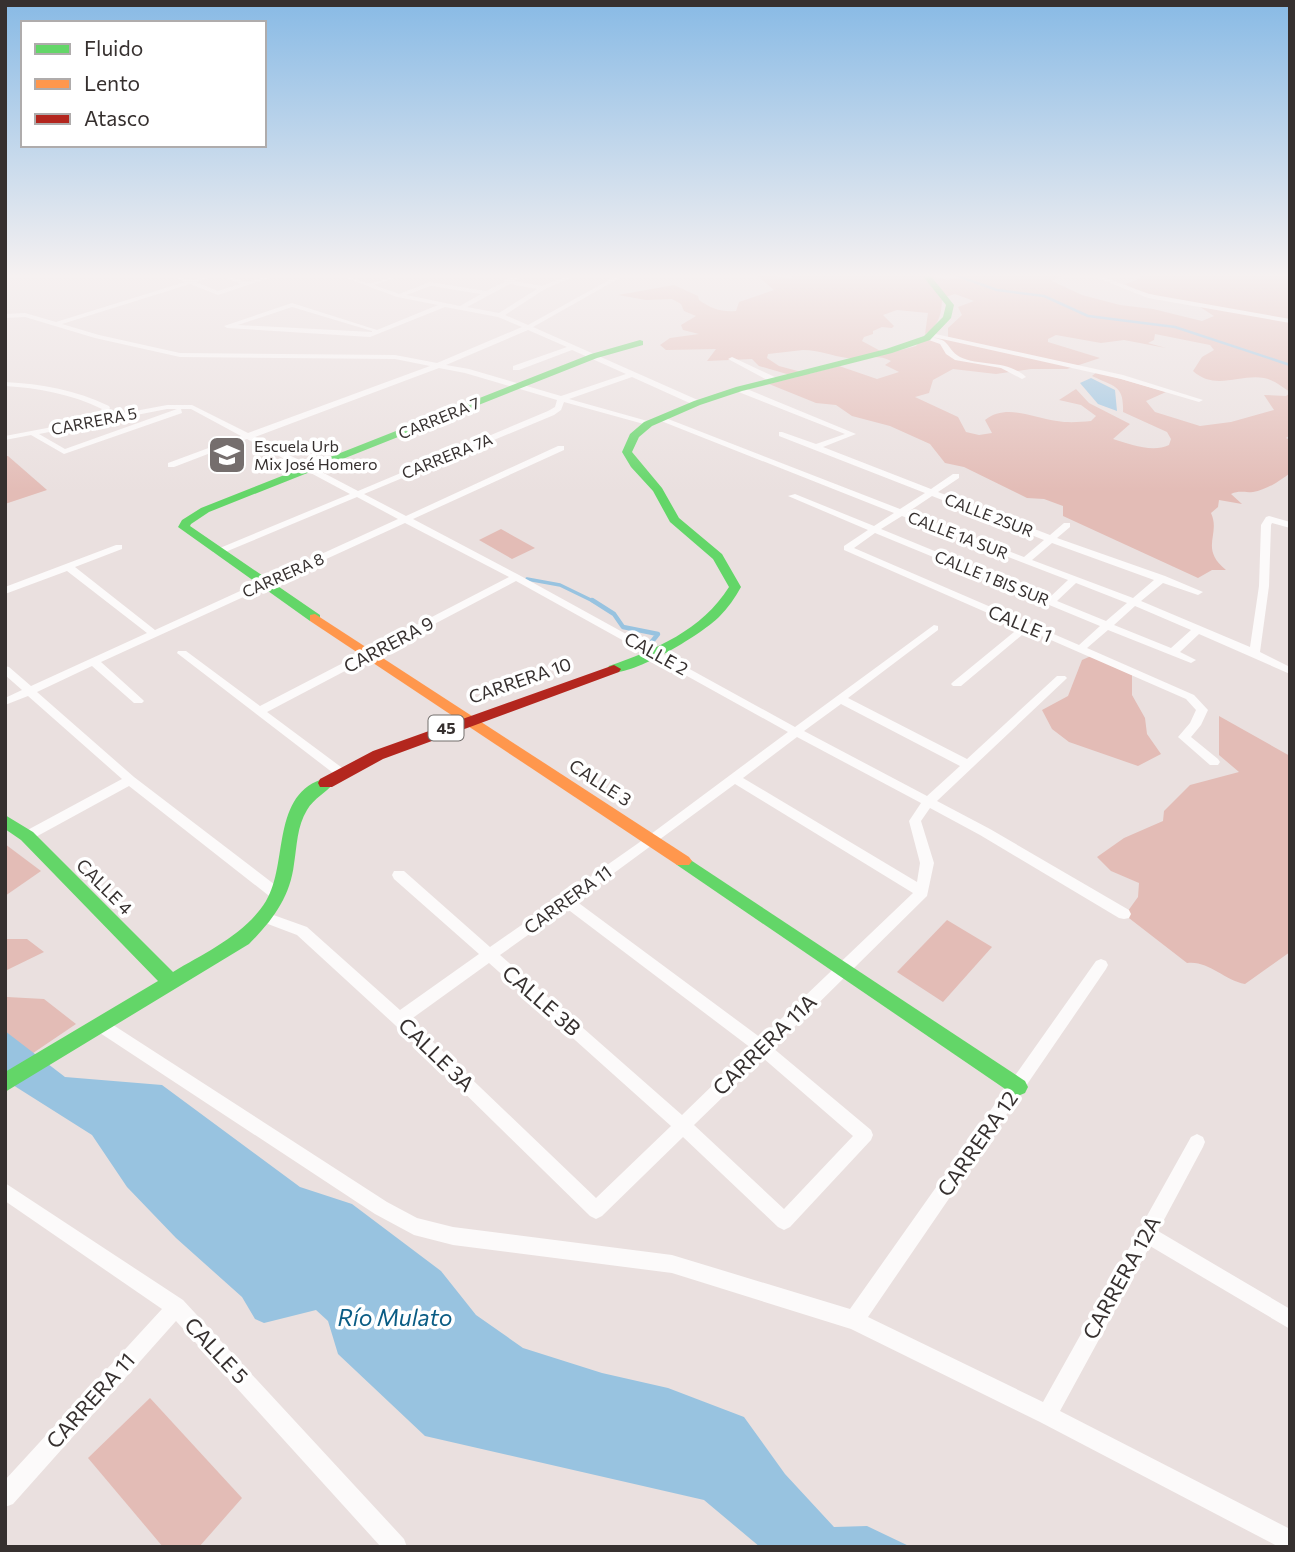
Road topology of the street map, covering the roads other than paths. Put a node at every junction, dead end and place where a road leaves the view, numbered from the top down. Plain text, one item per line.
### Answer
1 (145, 347) edge
2 (481, 347) edge
3 (573, 347) edge
4 (575, 347) edge
5 (624, 347) edge
6 (899, 347) edge
7 (944, 347) edge
8 (983, 347) edge
9 (594, 356) junction
10 (732, 359) dead end
11 (437, 366) junction
12 (516, 368) dead end
13 (633, 374) junction
14 (1022, 377) dead end
15 (774, 380) junction
16 (5, 384) edge
17 (514, 387) junction
18 (739, 389) junction
19 (561, 399) junction
20 (1199, 400) dead end
21 (697, 403) junction
22 (188, 406) junction
23 (89, 422) junction
24 (654, 422) junction
25 (32, 433) junction
26 (782, 434) dead end
27 (852, 434) joint
28 (249, 436) junction
29 (5, 438) edge
30 (561, 448) dead end
31 (814, 448) junction
32 (64, 452) joint
33 (171, 465) dead end
34 (309, 470) junction
35 (956, 476) dead end
36 (930, 493) junction
37 (355, 494) junction
38 (792, 496) dead end
39 (844, 503) junction
40 (205, 510) joint
41 (901, 512) junction
42 (405, 520) junction
43 (1067, 524) dead end
44 (1290, 525) edge
45 (876, 530) junction
46 (1051, 539) junction
47 (119, 547) dead end
48 (847, 548) joint
49 (218, 552) junction
50 (1025, 561) junction
51 (68, 566) junction
52 (516, 577) junction
53 (1162, 578) junction
54 (1074, 580) junction
55 (264, 583) junction
56 (5, 591) edge
57 (1198, 592) dead end
58 (1050, 601) junction
59 (1136, 603) junction
60 (1027, 626) junction
61 (1110, 626) junction
62 (934, 628) dead end
63 (1198, 629) junction
64 (153, 633) junction
65 (1080, 649) junction
66 (1173, 652) junction
67 (182, 653) dead end
68 (1254, 653) junction
69 (657, 654) junction
70 (370, 656) junction
71 (1191, 660) dead end
72 (93, 662) junction
73 (5, 669) edge
74 (1290, 671) edge
75 (1061, 678) dead end
76 (957, 684) dead end
77 (30, 691) junction
78 (839, 698) junction
79 (138, 701) dead end
80 (5, 702) edge
81 (260, 711) junction
82 (468, 720) junction
83 (796, 732) junction
84 (1214, 762) dead end
85 (968, 765) junction
86 (341, 773) junction
87 (735, 778) junction
88 (130, 780) junction
89 (928, 802) junction
90 (5, 821) edge
91 (27, 836) junction
92 (652, 840) junction
93 (399, 875) dead end
94 (922, 892) junction
95 (278, 895) junction
96 (567, 901) junction
97 (1124, 914) dead end
98 (265, 917) junction
99 (491, 956) junction
100 (1101, 965) dead end
101 (844, 969) junction
102 (172, 983) junction
103 (399, 1019) junction
104 (102, 1026) junction
105 (761, 1047) junction
106 (5, 1083) edge
107 (1018, 1087) junction
108 (683, 1126) junction
109 (1197, 1142) dead end
110 (5, 1191) edge
111 (596, 1210) joint
112 (1147, 1234) junction
113 (176, 1307) junction
114 (854, 1320) junction
115 (1290, 1320) edge
116 (1047, 1415) junction
117 (5, 1496) edge
118 (1290, 1541) edge
119 (396, 1547) edge

1 - 11 street, CALLE 1A SUR
2 - 11 street
3 - 12 street
4 - 9 street
5 - 9 main road, CARRERA 7
6 - 15 main road, 45
7 - 14 street
8 - 20 street
9 - 13 street
9 - 17 main road, CARRERA 7
10 - 15 street
11 - 17 street, CALLE 1A SUR
11 - 28 street
13 - 19 street, CARRERA 7A
13 - 21 street
15 - 18 main road, 45
16 - 23 street
17 - 19 street, CALLE 1A SUR
17 - 34 main road, CARRERA 7
18 - 21 main road, CARRERA 10 / 45
18 - 27 street
19 - 24 street, CALLE 1A SUR
19 - 37 street, CARRERA 7A
21 - 24 main road, CARRERA 10 / 45
22 - 23 street, CARRERA 5
22 - 28 street, CALLE 2
22 - 32 street
23 - 25 street, CARRERA 5
24 - 39 street, CALLE 1A SUR
24 - 69 main road, CARRERA 10 / 45
25 - 29 street, CARRERA 5
25 - 32 street
26 - 31 street, CALLE 2SUR
27 - 31 street
28 - 33 street
28 - 34 street, CALLE 2
30 - 42 street, CARRERA 8
31 - 36 street, CALLE 2SUR
34 - 37 street, CALLE 2
34 - 40 main road, CARRERA 7
35 - 36 street
36 - 41 street
36 - 46 street, CALLE 2SUR
37 - 42 street, CALLE 2
37 - 49 street, CARRERA 7A
38 - 39 street, CALLE 1 BIS SUR
39 - 41 street, CALLE 1A SUR
39 - 45 street, CALLE 1 BIS SUR
40 - 49 main road, CALLE 3
41 - 45 street
41 - 50 street, CALLE 1A SUR
42 - 52 street, CALLE 2
42 - 55 street, CARRERA 8
43 - 46 street
44 - 68 street
45 - 48 street
45 - 58 street, CALLE 1 BIS SUR
46 - 50 street
46 - 53 street, CALLE 2SUR
47 - 51 street
48 - 60 street, CALLE 1
49 - 55 main road, CALLE 3
50 - 54 street, CALLE 1A SUR
51 - 56 street
51 - 64 street
52 - 69 street, CALLE 2
52 - 70 street, CARRERA 9
53 - 57 street, CALLE 2SUR
53 - 59 street
54 - 58 street
54 - 59 street, CALLE 1A SUR
55 - 64 street, CARRERA 8
55 - 70 main road, CALLE 3
58 - 61 street, CALLE 1 BIS SUR
59 - 61 street
59 - 63 street, CALLE 1A SUR
60 - 65 street, CALLE 1
60 - 76 street
61 - 65 street
61 - 66 street, CALLE 1 BIS SUR
62 - 78 street, CARRERA 11
63 - 66 street
63 - 68 street, CALLE 1A SUR
64 - 72 street, CARRERA 8
65 - 84 street, CALLE 1
66 - 71 street, CALLE 1 BIS SUR
67 - 81 street
68 - 74 street, CALLE 1A SUR
69 - 82 main road, CARRERA 10 / 45
69 - 83 street, CALLE 2
70 - 81 street, CARRERA 9
70 - 82 main road, CALLE 3
72 - 77 street, CARRERA 8
72 - 79 street
73 - 77 street
75 - 85 street
77 - 80 street, CARRERA 8
77 - 88 street
78 - 83 street, CARRERA 11
78 - 85 street
81 - 86 street
82 - 86 main road, CARRERA 10 / 45
82 - 92 main road, CALLE 3
83 - 87 street, CARRERA 11
83 - 89 street, CALLE 2
85 - 89 street
86 - 95 main road, CARRERA 10 / 45
87 - 92 street, CARRERA 11
87 - 94 street
88 - 91 street
88 - 95 street
89 - 94 street
89 - 97 street, CALLE 2
90 - 91 main road, CALLE 4
91 - 102 main road, CALLE 4
92 - 96 street, CARRERA 11
92 - 101 main road, CALLE 3
93 - 99 street, CALLE 3B
94 - 101 street, CARRERA 11A
95 - 98 main road, CARRERA 10 / 45
96 - 99 street, CARRERA 11
96 - 105 street
98 - 102 main road, CARRERA 10 / 45
98 - 103 street, CALLE 3A
99 - 103 street, CARRERA 11
99 - 108 street, CALLE 3B
100 - 107 street, CARRERA 12
101 - 105 street, CARRERA 11A
101 - 107 main road, CALLE 3
102 - 104 main road, CARRERA 10
103 - 111 street, CALLE 3A
104 - 106 main road, CARRERA 10
104 - 114 street
105 - 108 street, CARRERA 11A
105 - 108 street, CALLE 3B
107 - 114 street, CARRERA 12
108 - 111 street, CARRERA 11A
109 - 112 street, CARRERA 12A
110 - 113 street, CALLE 5
112 - 115 street
112 - 116 street, CARRERA 12A
113 - 117 street, CARRERA 11
113 - 119 street, CALLE 5
114 - 116 street
116 - 118 street

